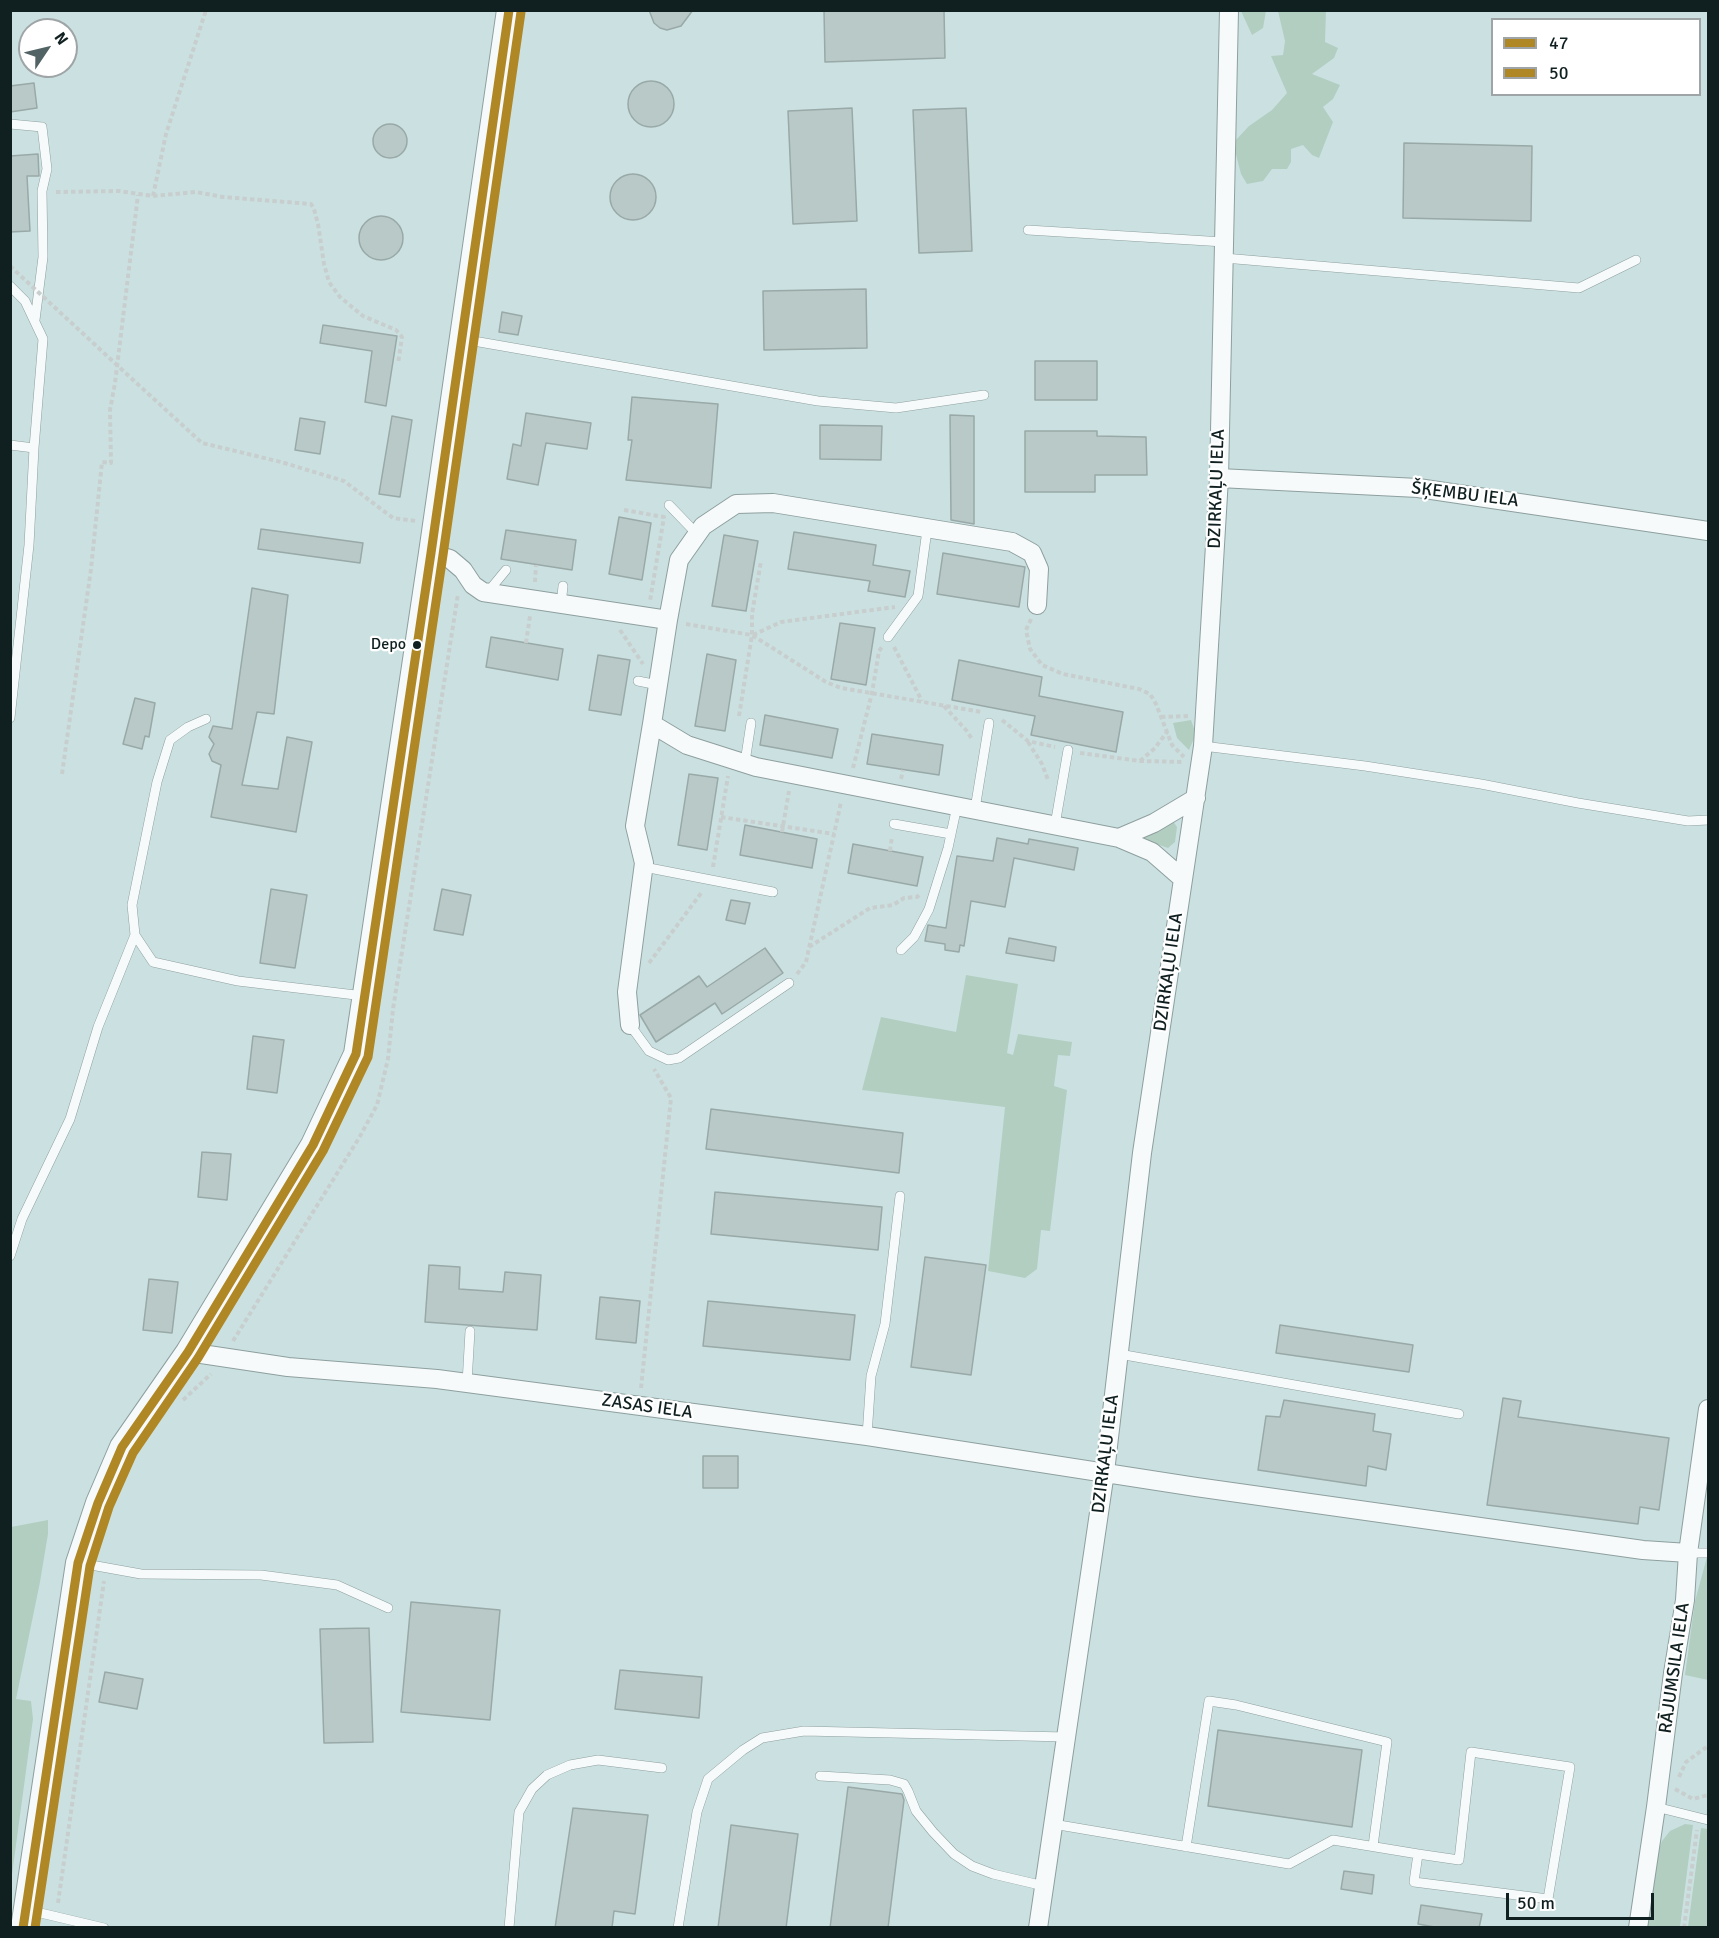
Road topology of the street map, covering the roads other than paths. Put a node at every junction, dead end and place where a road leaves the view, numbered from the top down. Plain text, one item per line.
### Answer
1 (510, 10) edge
2 (1229, 10) edge
3 (10, 124) edge
4 (1028, 230) dead end
5 (1224, 250) junction
6 (1636, 260) dead end
7 (10, 286) edge
8 (35, 321) junction
9 (462, 339) junction
10 (984, 395) dead end
11 (10, 445) edge
12 (34, 448) junction
13 (1219, 478) junction
14 (669, 505) dead end
15 (927, 530) junction
16 (1708, 531) edge
17 (697, 534) junction
18 (431, 553) junction
19 (506, 570) dead end
20 (563, 586) dead end
21 (487, 593) junction
22 (561, 605) junction
23 (1037, 605) road end
24 (668, 620) junction
25 (888, 637) road end
26 (638, 681) dead end
27 (658, 685) junction
28 (992, 717) road end
29 (10, 718) edge
30 (206, 719) dead end
31 (751, 723) dead end
32 (652, 724) junction
33 (1203, 746) junction
34 (1068, 750) road end
35 (745, 762) junction
36 (1196, 798) junction
37 (966, 808) junction
38 (1056, 816) junction
39 (1708, 820) edge
40 (894, 824) dead end
41 (951, 834) junction
42 (1119, 838) junction
43 (644, 867) junction
44 (1183, 879) junction
45 (773, 892) dead end
46 (135, 934) junction
47 (901, 950) dead end
48 (789, 983) road end
49 (364, 996) junction
50 (630, 1025) joint
51 (900, 1196) dead end
52 (10, 1256) edge
53 (470, 1331) dead end
54 (188, 1352) junction
55 (1119, 1354) junction
56 (467, 1383) junction
57 (1708, 1409) edge
58 (1460, 1414) dead end
59 (867, 1436) junction
60 (1105, 1472) junction
61 (1688, 1553) junction
62 (1708, 1553) edge
63 (78, 1563) junction
64 (388, 1608) dead end
65 (1066, 1737) junction
66 (662, 1768) dead end
67 (820, 1776) dead end
68 (1656, 1807) junction
69 (1704, 1819) edge
70 (1053, 1824) junction
71 (1186, 1846) junction
72 (1373, 1846) junction
73 (1418, 1854) junction
74 (1044, 1886) junction
75 (24, 1919) edge
76 (104, 1928) edge
77 (509, 1928) edge
78 (678, 1928) edge
79 (1038, 1928) edge
80 (1638, 1928) edge

1 - 9 main road
2 - 5 street, DZIRKAĻU IELA
3 - 8 lane
4 - 5 lane
5 - 6 lane
5 - 13 street, DZIRKAĻU IELA
7 - 8 lane
8 - 12 lane
9 - 10 lane
9 - 18 main road
11 - 12 lane
12 - 29 lane
13 - 16 street, ŠĶEMBU IELA
13 - 33 street, DZIRKAĻU IELA
14 - 17 lane
15 - 17 street
15 - 23 street
15 - 25 lane
17 - 24 street
18 - 21 street
18 - 49 main road
19 - 21 lane
20 - 22 lane
21 - 22 street
22 - 24 street
24 - 27 street
26 - 27 lane
27 - 32 street
28 - 37 lane
30 - 46 lane
31 - 35 lane
32 - 35 street
32 - 43 street
33 - 36 street, DZIRKAĻU IELA
33 - 39 lane
34 - 38 lane
35 - 37 street
36 - 42 street
36 - 44 street, DZIRKAĻU IELA
37 - 38 street
37 - 41 lane
38 - 42 street
40 - 41 lane
41 - 47 lane
42 - 44 street
43 - 45 lane
43 - 50 street
44 - 55 street, DZIRKAĻU IELA
46 - 49 lane
46 - 52 lane
48 - 50 lane
49 - 54 main road
51 - 59 lane
53 - 56 lane
54 - 56 street, ZASAS IELA
54 - 63 main road
55 - 58 lane
55 - 60 street, DZIRKAĻU IELA
56 - 59 street, ZASAS IELA
57 - 61 street, RĀJUMSILA IELA
59 - 60 street, ZASAS IELA
60 - 61 street, ZASAS IELA
60 - 65 street, DZIRKAĻU IELA
61 - 62 lane
61 - 68 street, RĀJUMSILA IELA
63 - 64 lane
63 - 75 main road
65 - 70 street, DZIRKAĻU IELA
65 - 78 lane
66 - 77 lane
67 - 74 lane
68 - 69 lane
68 - 80 street, RĀJUMSILA IELA
70 - 71 lane
70 - 74 street, DZIRKAĻU IELA
71 - 72 lane
71 - 72 lane
72 - 73 lane
73 - 73 lane
74 - 79 street, DZIRKAĻU IELA
75 - 76 lane

